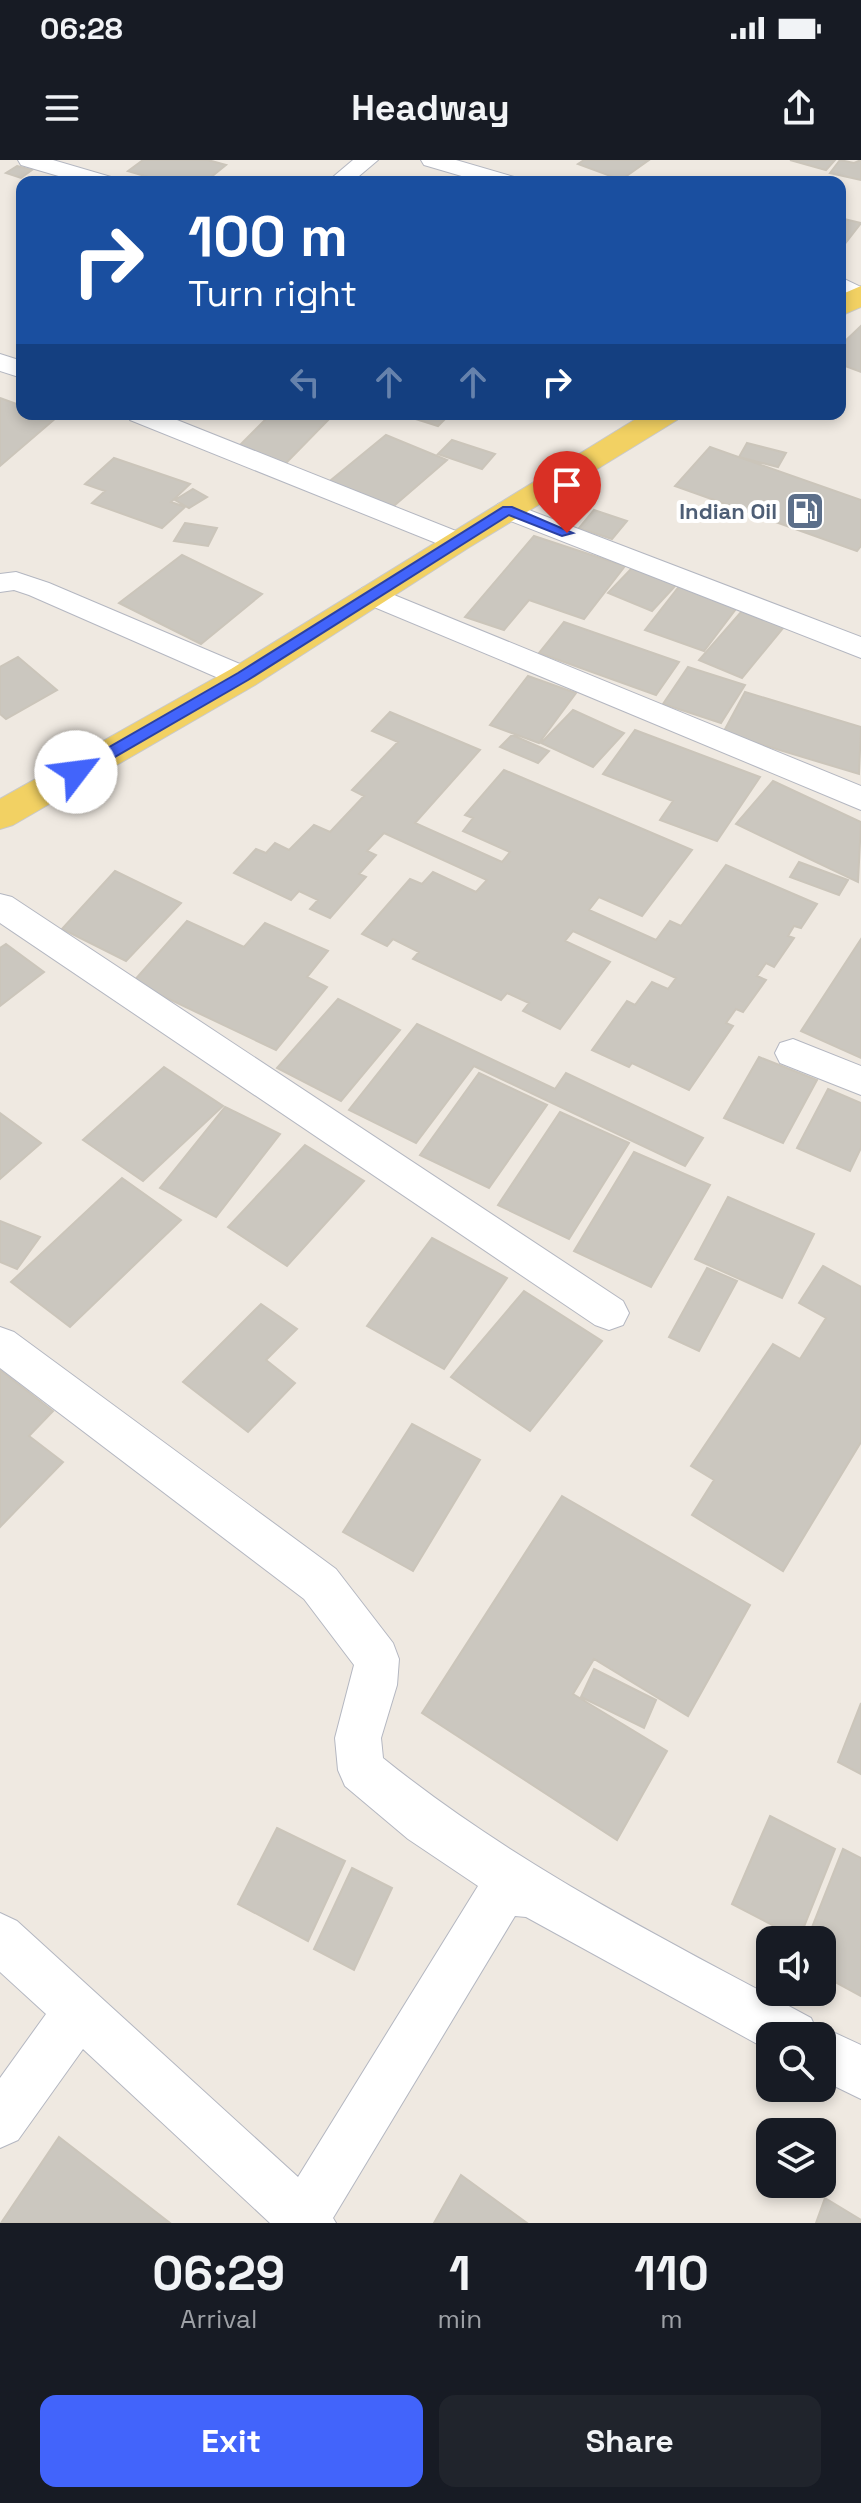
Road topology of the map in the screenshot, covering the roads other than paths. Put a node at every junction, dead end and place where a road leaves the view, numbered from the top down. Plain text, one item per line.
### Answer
1 (29, 160) edge
2 (367, 160) edge
3 (432, 160) edge
4 (83, 176) edge
5 (346, 176) edge
6 (486, 176) edge
7 (154, 420) edge
8 (656, 420) edge
9 (508, 510) junction
10 (456, 541) junction
11 (0, 583) edge
12 (372, 595) junction
13 (861, 648) edge
14 (243, 677) junction
15 (861, 799) edge
16 (0, 816) edge
17 (0, 906) edge
18 (793, 1053) dead end
19 (861, 1081) edge
20 (609, 1313) dead end
21 (0, 1345) edge
22 (531, 1893) junction
23 (0, 1938) edge
24 (79, 2011) junction
25 (767, 2022) edge
26 (836, 2060) edge
27 (861, 2073) edge
28 (0, 2122) edge
29 (304, 2221) edge

1 - 4 street
2 - 5 street
3 - 6 street
7 - 10 street
8 - 9 main road
9 - 10 main road
9 - 13 street
10 - 12 main road
11 - 14 street
12 - 14 main road
12 - 15 street
14 - 16 main road
17 - 20 street
18 - 19 street
21 - 22 street
22 - 25 street
22 - 29 street
23 - 24 street
24 - 28 street
24 - 29 street
26 - 27 street

